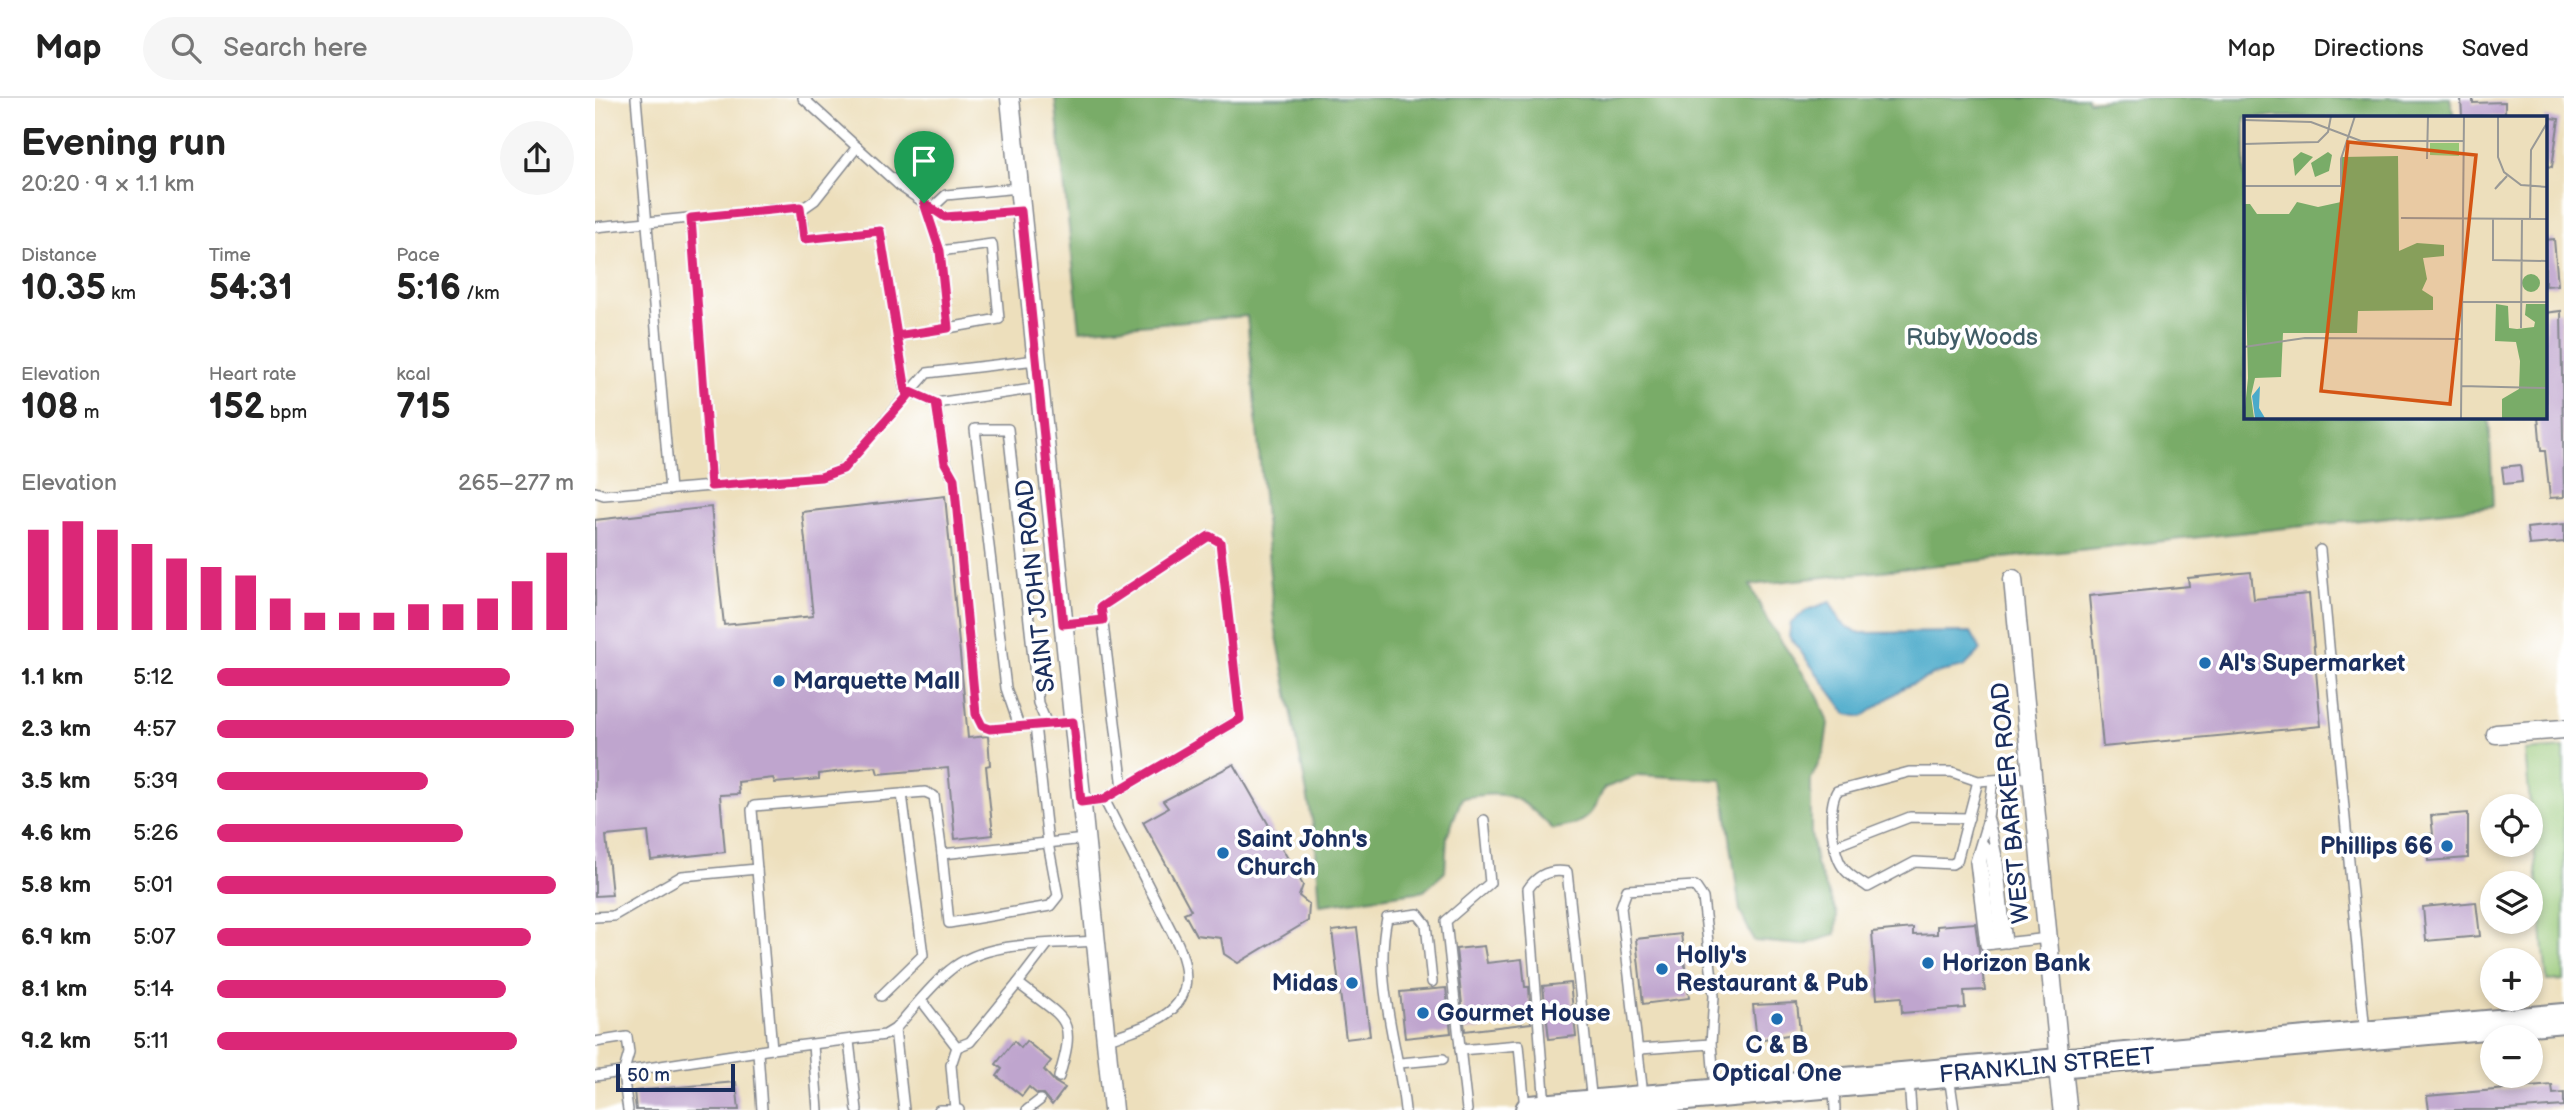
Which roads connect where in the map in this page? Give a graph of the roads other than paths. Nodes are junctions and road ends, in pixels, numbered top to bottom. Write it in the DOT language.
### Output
graph roads {
  1 [pos="636,98"];
  2 [pos="803,98"];
  3 [pos="1010,98"];
  4 [pos="857,147"];
  5 [pos="1019,188"];
  6 [pos="928,205"];
  7 [pos="800,207"];
  8 [pos="1021,211"];
  9 [pos="691,218"];
  10 [pos="647,222"];
  11 [pos="595,227"];
  12 [pos="940,251"];
  13 [pos="948,328"];
  14 [pos="897,336"];
  15 [pos="1036,360"];
  16 [pos="1039,388"];
  17 [pos="909,394"];
  18 [pos="936,403"];
  19 [pos="711,486"];
  20 [pos="670,490"];
  21 [pos="595,492"];
  22 [pos="2321,550"];
  23 [pos="2013,579"];
  24 [pos="1103,620"];
  25 [pos="1063,624"];
  26 [pos="1073,722"];
  27 [pos="1047,724"];
  28 [pos="1035,725"];
  29 [pos="1019,726"];
  30 [pos="2564,729"];
  31 [pos="2496,734"];
  32 [pos="2033,777"];
  33 [pos="1978,781"];
  34 [pos="1993,781"];
  35 [pos="1123,788"];
  36 [pos="902,794"];
  37 [pos="1104,799"];
  38 [pos="1081,802"];
  39 [pos="1969,818"];
  40 [pos="1988,819"];
  41 [pos="1484,820"];
  42 [pos="1085,839"];
  43 [pos="1048,843"];
  44 [pos="1835,846"];
  45 [pos="942,854"];
  46 [pos="757,869"];
  47 [pos="595,918"];
  48 [pos="2048,938"];
  49 [pos="1095,941"];
  50 [pos="2000,943"];
  51 [pos="1047,945"];
  52 [pos="1432,982"];
  53 [pos="1018,984"];
  54 [pos="881,996"];
  55 [pos="922,1000"];
  56 [pos="2564,1018"];
  57 [pos="895,1029"];
  58 [pos="2365,1036"];
  59 [pos="1105,1040"];
  60 [pos="849,1041"];
  61 [pos="595,1042"];
  62 [pos="1711,1044"];
  63 [pos="813,1045"];
  64 [pos="957,1048"];
  65 [pos="772,1049"];
  66 [pos="1640,1049"];
  67 [pos="1460,1050"];
  68 [pos="758,1052"];
  69 [pos="1443,1059"];
  70 [pos="1400,1063"];
  71 [pos="2060,1065"];
  72 [pos="623,1074"];
  73 [pos="1949,1074"];
  74 [pos="595,1076"];
  75 [pos="1059,1077"];
  76 [pos="1909,1077"];
  77 [pos="1715,1094"];
  78 [pos="1835,1097"];
  79 [pos="1040,1100"];
  80 [pos="1644,1100"];
  81 [pos="1593,1104"];
  82 [pos="957,1109"];
  83 [pos="628,1110"];
  84 [pos="762,1110"];
  85 [pos="818,1110"];
  86 [pos="857,1110"];
  87 [pos="904,1110"];
  88 [pos="939,1110"];
  89 [pos="1027,1110"];
  90 [pos="1112,1110"];
  91 [pos="1405,1110"];
  92 [pos="1467,1110"];
  93 [pos="1533,1110"];
  94 [pos="1911,1110"];
  95 [pos="1954,1110"];
  96 [pos="2065,1110"];
  1 -- 10 [label="lane"];
  2 -- 4 [label="lane"];
  3 -- 5 [label="street, SAINT JOHN ROAD"];
  4 -- 6 [label="lane"];
  4 -- 7 [label="lane"];
  5 -- 6 [label="lane"];
  5 -- 8 [label="street, SAINT JOHN ROAD"];
  6 -- 8 [label="lane"];
  6 -- 12 [label="lane"];
  7 -- 9 [label="lane"];
  7 -- 14 [label="lane"];
  8 -- 15 [label="street, SAINT JOHN ROAD"];
  9 -- 10 [label="lane"];
  9 -- 19 [label="lane"];
  10 -- 11 [label="lane"];
  10 -- 20 [label="lane"];
  12 -- 13 [label="lane"];
  12 -- 13 [label="lane"];
  13 -- 14 [label="lane"];
  14 -- 17 [label="lane"];
  15 -- 16 [label="street, SAINT JOHN ROAD"];
  15 -- 17 [label="lane"];
  16 -- 18 [label="lane"];
  16 -- 25 [label="street, SAINT JOHN ROAD"];
  17 -- 18 [label="lane"];
  17 -- 19 [label="lane"];
  18 -- 29 [label="lane"];
  19 -- 20 [label="lane"];
  20 -- 21 [label="lane"];
  22 -- 58 [label="lane"];
  23 -- 32 [label="street, WEST BARKER ROAD"];
  24 -- 25 [label="lane"];
  24 -- 35 [label="lane"];
  24 -- 35 [label="lane"];
  25 -- 26 [label="street, SAINT JOHN ROAD"];
  26 -- 27 [label="lane"];
  26 -- 38 [label="street, SAINT JOHN ROAD"];
  27 -- 28 [label="lane"];
  27 -- 29 [label="lane"];
  28 -- 29 [label="lane"];
  28 -- 43 [label="lane"];
  30 -- 31 [label="street"];
  32 -- 34 [label="lane"];
  32 -- 48 [label="street, WEST BARKER ROAD"];
  33 -- 34 [label="lane"];
  33 -- 39 [label="lane"];
  33 -- 44 [label="lane"];
  34 -- 40 [label="lane"];
  35 -- 37 [label="lane"];
  36 -- 45 [label="lane"];
  36 -- 46 [label="lane"];
  36 -- 54 [label="lane"];
  37 -- 38 [label="lane"];
  37 -- 59 [label="lane"];
  38 -- 42 [label="street, SAINT JOHN ROAD"];
  39 -- 44 [label="lane"];
  39 -- 44 [label="lane"];
  40 -- 50 [label="lane"];
  40 -- 50 [label="lane"];
  41 -- 67 [label="lane"];
  42 -- 43 [label="lane"];
  42 -- 49 [label="street, SAINT JOHN ROAD"];
  43 -- 45 [label="lane"];
  43 -- 45 [label="lane"];
  46 -- 47 [label="lane"];
  46 -- 65 [label="lane"];
  48 -- 50 [label="lane"];
  48 -- 71 [label="street, WEST BARKER ROAD"];
  49 -- 51 [label="lane"];
  49 -- 59 [label="street, SAINT JOHN ROAD"];
  51 -- 53 [label="lane"];
  51 -- 55 [label="lane"];
  52 -- 70 [label="lane"];
  53 -- 64 [label="lane"];
  53 -- 75 [label="lane"];
  55 -- 57 [label="lane"];
  55 -- 64 [label="lane"];
  56 -- 58 [label="main road, FRANKLIN STREET"];
  57 -- 60 [label="lane"];
  57 -- 87 [label="lane"];
  58 -- 71 [label="main road, FRANKLIN STREET"];
  59 -- 90 [label="street, SAINT JOHN ROAD"];
  60 -- 63 [label="lane"];
  60 -- 86 [label="lane"];
  61 -- 72 [label="lane"];
  62 -- 66 [label="lane"];
  62 -- 66 [label="lane"];
  62 -- 77 [label="lane"];
  63 -- 65 [label="lane"];
  63 -- 85 [label="lane"];
  64 -- 82 [label="lane"];
  65 -- 68 [label="lane"];
  66 -- 80 [label="lane"];
  67 -- 92 [label="lane"];
  67 -- 93 [label="lane"];
  68 -- 72 [label="lane"];
  68 -- 84 [label="lane"];
  69 -- 70 [label="lane"];
  70 -- 91 [label="lane"];
  71 -- 73 [label="main road, FRANKLIN STREET"];
  71 -- 96 [label="street"];
  72 -- 74 [label="lane"];
  72 -- 83 [label="lane"];
  73 -- 76 [label="main road, FRANKLIN STREET"];
  73 -- 95 [label="lane"];
  76 -- 78 [label="main road, FRANKLIN STREET"];
  76 -- 94 [label="lane"];
  77 -- 78 [label="main road, FRANKLIN STREET"];
  77 -- 80 [label="main road, FRANKLIN STREET"];
  79 -- 89 [label="lane"];
  80 -- 81 [label="main road, FRANKLIN STREET"];
  81 -- 93 [label="main road, FRANKLIN STREET"];
  81 -- 93 [label="lane"];
  82 -- 88 [label="lane"];
}
